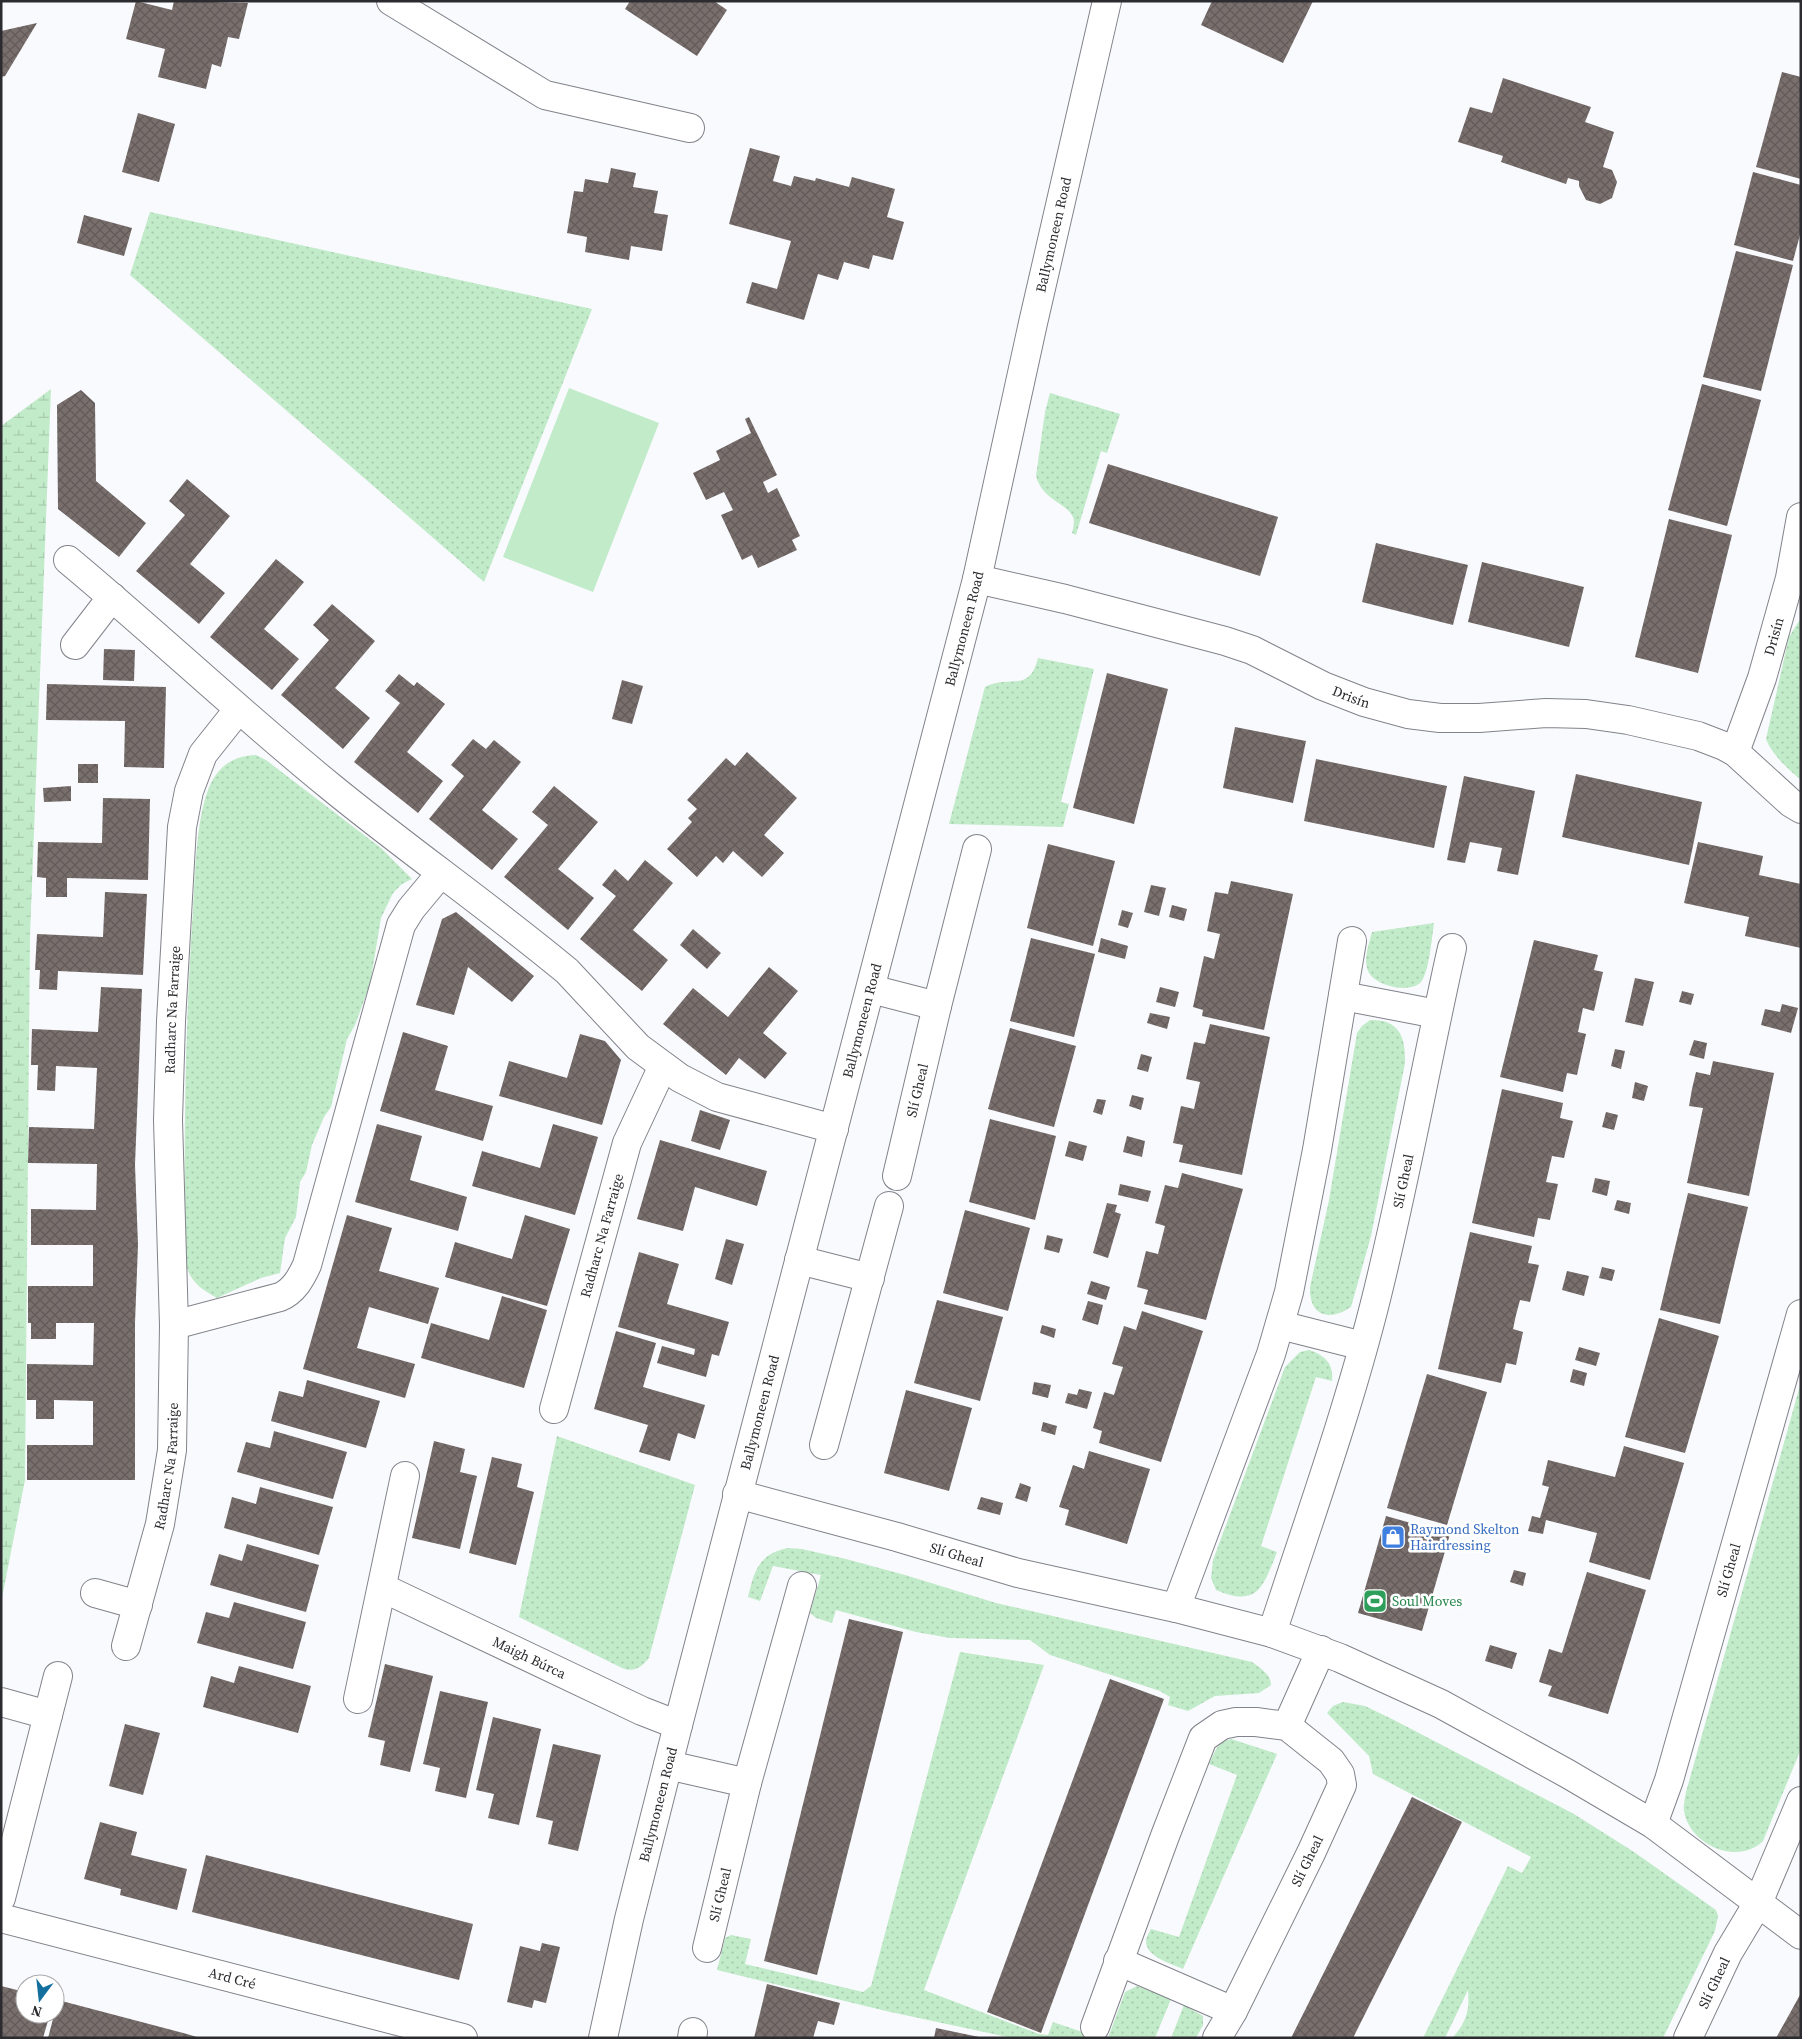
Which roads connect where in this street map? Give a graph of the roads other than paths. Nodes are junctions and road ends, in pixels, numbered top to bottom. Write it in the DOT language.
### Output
graph roads {
  1 [pos="391,1"];
  2 [pos="1107,1"];
  3 [pos="690,128"];
  4 [pos="1801,517"];
  5 [pos="68,560"];
  6 [pos="977,579"];
  7 [pos="112,597"];
  8 [pos="75,645"];
  9 [pos="238,710"];
  10 [pos="1735,752"];
  11 [pos="1801,809"];
  12 [pos="977,849"];
  13 [pos="441,873"];
  14 [pos="1352,941"];
  15 [pos="1452,948"];
  16 [pos="872,989"];
  17 [pos="1343,996"];
  18 [pos="937,1006"];
  19 [pos="1437,1014"];
  20 [pos="663,1066"];
  21 [pos="834,1129"];
  22 [pos="897,1176"];
  23 [pos="889,1206"];
  24 [pos="799,1260"];
  25 [pos="870,1278"];
  26 [pos="1801,1314"];
  27 [pos="174,1325"];
  28 [pos="1280,1325"];
  29 [pos="1363,1346"];
  30 [pos="554,1409"];
  31 [pos="824,1445"];
  32 [pos="405,1476"];
  33 [pos="737,1494"];
  34 [pos="802,1586"];
  35 [pos="383,1588"];
  36 [pos="95,1593"];
  37 [pos="138,1605"];
  38 [pos="1176,1608"];
  39 [pos="1272,1632"];
  40 [pos="126,1646"];
  41 [pos="1321,1650"];
  42 [pos="58,1676"];
  43 [pos="358,1699"];
  44 [pos="1,1702"];
  45 [pos="48,1715"];
  46 [pos="678,1724"];
  47 [pos="1287,1726"];
  48 [pos="668,1765"];
  49 [pos="748,1783"];
  50 [pos="1801,1801"];
  51 [pos="1653,1824"];
  52 [pos="1,1898"];
  53 [pos="1758,1903"];
  54 [pos="1,1918"];
  55 [pos="1801,1936"];
  56 [pos="707,1948"];
  57 [pos="1118,1961"];
  58 [pos="1232,2010"];
  59 [pos="1095,2027"];
  60 [pos="463,2038"];
  61 [pos="603,2038"];
  62 [pos="1217,2038"];
  63 [pos="1688,2038"];
  1 -- 3 [label="street"];
  2 -- 6 [label="street, Ballymoneen Road"];
  4 -- 10 [label="street, Drisín"];
  5 -- 7 [label="street"];
  6 -- 10 [label="street, Drisín"];
  6 -- 16 [label="street, Ballymoneen Road"];
  7 -- 8 [label="street"];
  7 -- 9 [label="street"];
  9 -- 13 [label="street"];
  9 -- 27 [label="street, Radharc Na Farraige"];
  10 -- 11 [label="street, Drisín"];
  12 -- 18 [label="street, Slí Gheal"];
  13 -- 20 [label="street"];
  13 -- 27 [label="street"];
  14 -- 17 [label="street"];
  15 -- 19 [label="street, Slí Gheal"];
  16 -- 18 [label="street"];
  16 -- 21 [label="street, Ballymoneen Road"];
  17 -- 19 [label="street"];
  17 -- 28 [label="street"];
  18 -- 22 [label="street, Slí Gheal"];
  19 -- 29 [label="street, Slí Gheal"];
  20 -- 21 [label="street"];
  20 -- 30 [label="street, Radharc Na Farraige"];
  21 -- 24 [label="street, Ballymoneen Road"];
  23 -- 25 [label="street"];
  24 -- 25 [label="street"];
  24 -- 33 [label="street, Ballymoneen Road"];
  25 -- 31 [label="street"];
  26 -- 51 [label="street, Slí Gheal"];
  27 -- 37 [label="street, Radharc Na Farraige"];
  28 -- 29 [label="street"];
  28 -- 38 [label="street"];
  29 -- 39 [label="street, Slí Gheal"];
  32 -- 35 [label="street"];
  33 -- 38 [label="street, Slí Gheal"];
  33 -- 46 [label="street, Ballymoneen Road"];
  34 -- 49 [label="street, Slí Gheal"];
  35 -- 43 [label="street"];
  35 -- 46 [label="street, Maigh Búrca"];
  36 -- 37 [label="street"];
  37 -- 40 [label="street, Radharc Na Farraige"];
  38 -- 39 [label="street, Slí Gheal"];
  39 -- 41 [label="street, Slí Gheal"];
  41 -- 47 [label="street"];
  41 -- 51 [label="street, Slí Gheal"];
  42 -- 45 [label="street"];
  44 -- 45 [label="street"];
  45 -- 52 [label="street"];
  46 -- 48 [label="street, Ballymoneen Road"];
  47 -- 57 [label="street"];
  47 -- 58 [label="street, Slí Gheal"];
  48 -- 49 [label="street"];
  48 -- 61 [label="street, Ballymoneen Road"];
  49 -- 56 [label="street, Slí Gheal"];
  50 -- 53 [label="street, Slí Gheal"];
  51 -- 53 [label="street, Slí Gheal"];
  53 -- 55 [label="street, Slí Gheal"];
  53 -- 63 [label="street, Slí Gheal"];
  54 -- 60 [label="street, Ard Cré"];
  57 -- 58 [label="street"];
  57 -- 59 [label="street"];
  58 -- 62 [label="street, Slí Gheal"];
}
